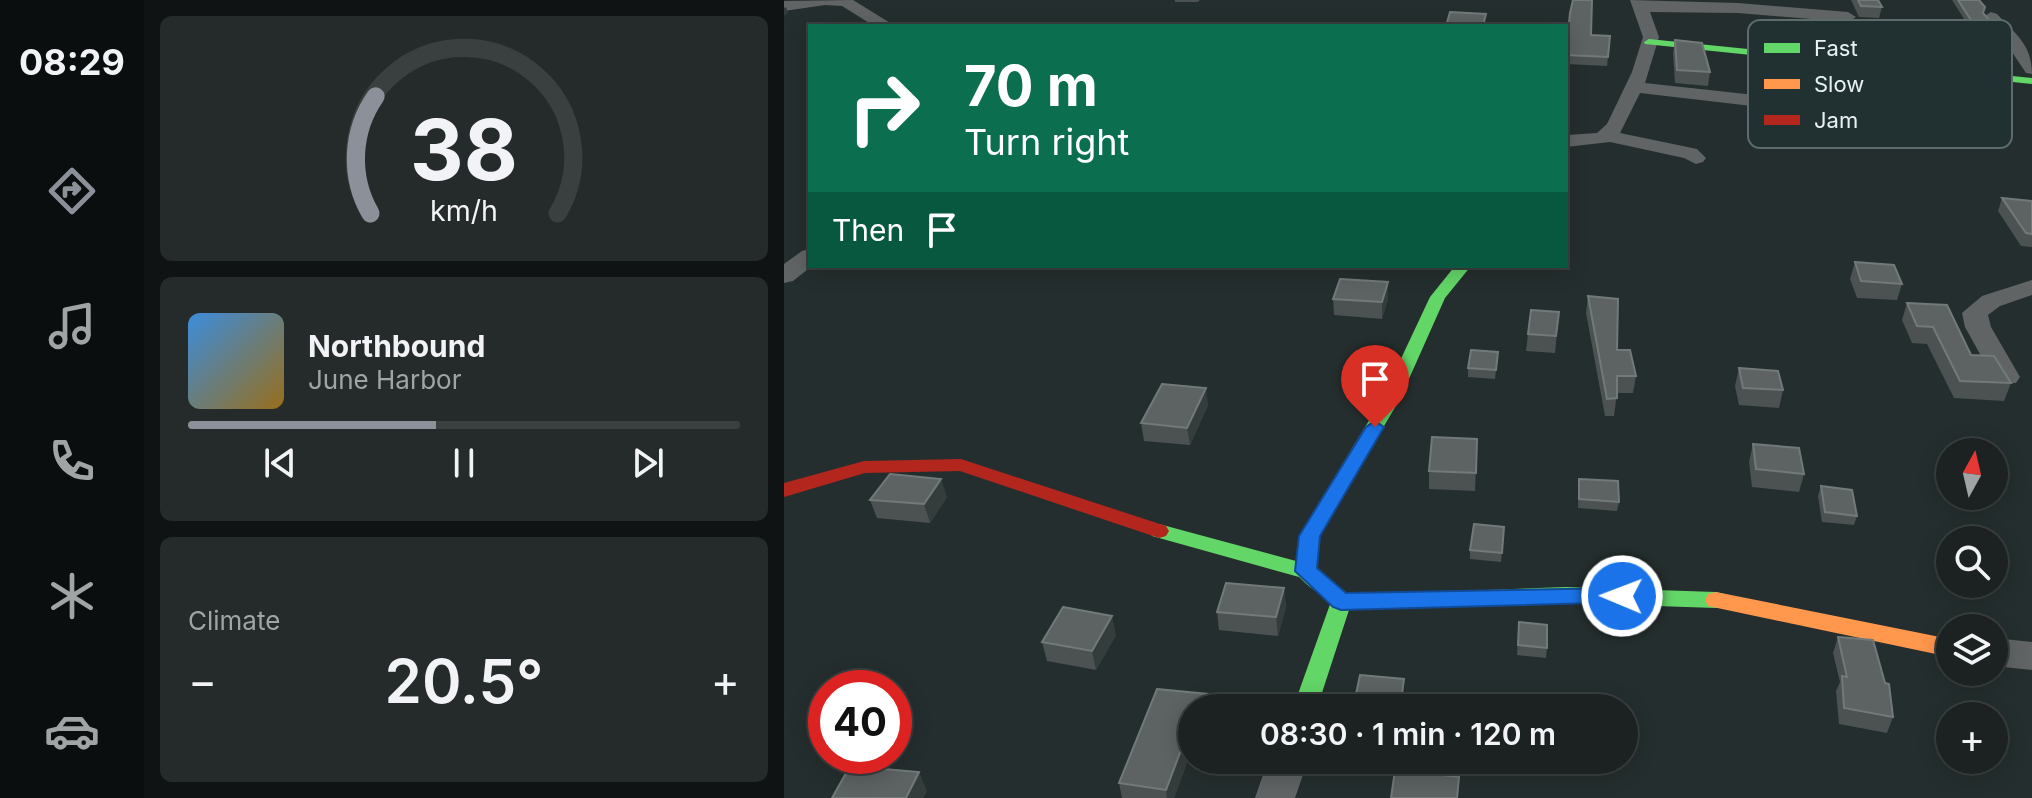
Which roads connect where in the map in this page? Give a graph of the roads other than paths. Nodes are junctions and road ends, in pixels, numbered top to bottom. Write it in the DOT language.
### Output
graph roads {
  1 [pos="825,0"];
  2 [pos="849,1"];
  3 [pos="1640,4"];
  4 [pos="784,6"];
  5 [pos="1848,17"];
  6 [pos="1991,17"];
  7 [pos="1994,20"];
  8 [pos="882,24"];
  9 [pos="2012,40"];
  10 [pos="1649,42"];
  11 [pos="1748,52"];
  12 [pos="2032,69"];
  13 [pos="2012,79"];
  14 [pos="2032,81"];
  15 [pos="1634,87"];
  16 [pos="1748,100"];
  17 [pos="1606,135"];
  18 [pos="1568,141"];
  19 [pos="1696,158"];
  20 [pos="808,258"];
  21 [pos="1461,268"];
  22 [pos="784,276"];
  23 [pos="2032,287"];
  24 [pos="2006,377"];
  25 [pos="784,490"];
  26 [pos="1306,571"];
  27 [pos="1341,602"];
  28 [pos="1936,645"];
  29 [pos="2008,653"];
  30 [pos="2032,656"];
  31 [pos="1310,694"];
  32 [pos="1283,774"];
  33 [pos="1275,798"];
  1 -- 2 [label="street"];
  1 -- 4 [label="street"];
  2 -- 8 [label="street"];
  3 -- 5 [label="street"];
  3 -- 10 [label="street"];
  6 -- 7 [label="street"];
  9 -- 12 [label="street"];
  10 -- 11 [label="street"];
  10 -- 15 [label="street"];
  13 -- 14 [label="street"];
  15 -- 16 [label="street"];
  15 -- 17 [label="street"];
  17 -- 18 [label="street"];
  17 -- 19 [label="street"];
  20 -- 22 [label="street"];
  21 -- 26 [label="street"];
  23 -- 24 [label="street"];
  25 -- 26 [label="street"];
  26 -- 27 [label="street"];
  27 -- 28 [label="street"];
  27 -- 31 [label="street"];
  29 -- 30 [label="street"];
  32 -- 33 [label="street"];
}
